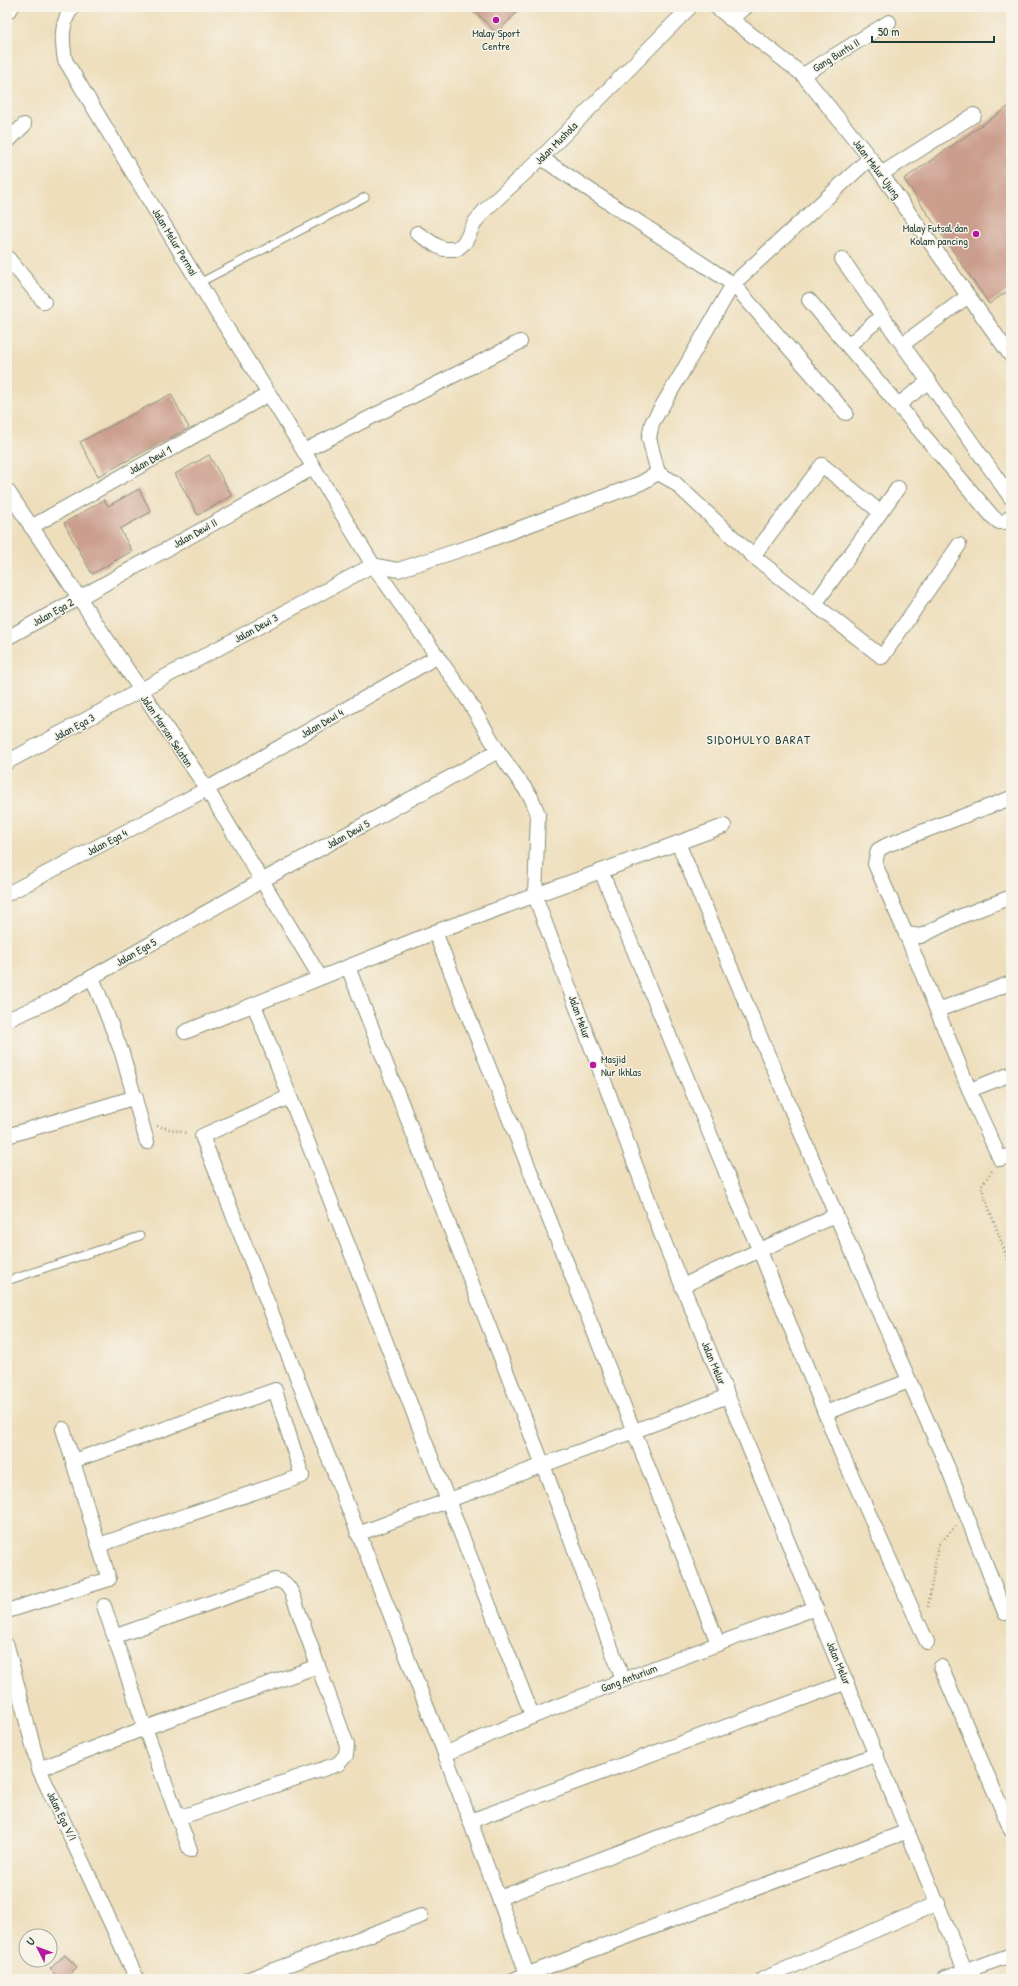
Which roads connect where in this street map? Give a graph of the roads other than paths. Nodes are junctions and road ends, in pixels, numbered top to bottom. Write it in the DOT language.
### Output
graph roads {
  1 [pos="12,7"];
  2 [pos="690,7"];
  3 [pos="716,7"];
  4 [pos="746,7"];
  5 [pos="71,8"];
  6 [pos="7,12"];
  7 [pos="730,19"];
  8 [pos="889,22"];
  9 [pos="803,76"];
  10 [pos="974,115"];
  11 [pos="24,125"];
  12 [pos="7,142"];
  13 [pos="541,158"];
  14 [pos="870,158"];
  15 [pos="881,174"];
  16 [pos="365,197"];
  17 [pos="417,233"];
  18 [pos="7,257"];
  19 [pos="842,259"];
  20 [pos="199,283"];
  21 [pos="732,284"];
  22 [pos="968,296"];
  23 [pos="809,300"];
  24 [pos="44,302"];
  25 [pos="882,316"];
  26 [pos="520,342"];
  27 [pos="903,344"];
  28 [pos="848,346"];
  29 [pos="1011,356"];
  30 [pos="929,381"];
  31 [pos="269,394"];
  32 [pos="898,405"];
  33 [pos="846,413"];
  34 [pos="304,451"];
  35 [pos="313,468"];
  36 [pos="658,473"];
  37 [pos="898,488"];
  38 [pos="7,490"];
  39 [pos="1011,498"];
  40 [pos="12,507"];
  41 [pos="880,512"];
  42 [pos="1011,517"];
  43 [pos="31,527"];
  44 [pos="959,545"];
  45 [pos="753,556"];
  46 [pos="373,565"];
  47 [pos="78,598"];
  48 [pos="815,604"];
  49 [pos="7,638"];
  50 [pos="438,656"];
  51 [pos="140,692"];
  52 [pos="498,751"];
  53 [pos="7,762"];
  54 [pos="207,789"];
  55 [pos="1011,798"];
  56 [pos="724,826"];
  57 [pos="678,843"];
  58 [pos="601,871"];
  59 [pos="263,880"];
  60 [pos="7,894"];
  61 [pos="535,896"];
  62 [pos="1011,897"];
  63 [pos="435,932"];
  64 [pos="906,934"];
  65 [pos="348,967"];
  66 [pos="92,977"];
  67 [pos="320,977"];
  68 [pos="1011,982"];
  69 [pos="254,1005"];
  70 [pos="938,1010"];
  71 [pos="7,1020"];
  72 [pos="185,1032"];
  73 [pos="1011,1074"];
  74 [pos="970,1090"];
  75 [pos="136,1096"];
  76 [pos="289,1097"];
  77 [pos="7,1136"];
  78 [pos="147,1142"];
  79 [pos="1006,1157"];
  80 [pos="836,1215"];
  81 [pos="140,1236"];
  82 [pos="760,1251"];
  83 [pos="7,1281"];
  84 [pos="682,1286"];
  85 [pos="909,1381"];
  86 [pos="728,1396"];
  87 [pos="825,1413"];
  88 [pos="63,1429"];
  89 [pos="633,1431"];
  90 [pos="73,1461"];
  91 [pos="543,1465"];
  92 [pos="448,1501"];
  93 [pos="358,1534"];
  94 [pos="99,1545"];
  95 [pos="104,1606"];
  96 [pos="816,1608"];
  97 [pos="7,1611"];
  98 [pos="1005,1613"];
  99 [pos="116,1636"];
  100 [pos="925,1638"];
  101 [pos="718,1643"];
  102 [pos="7,1646"];
  103 [pos="318,1666"];
  104 [pos="941,1667"];
  105 [pos="623,1680"];
  106 [pos="847,1682"];
  107 [pos="532,1715"];
  108 [pos="145,1728"];
  109 [pos="445,1754"];
  110 [pos="877,1754"];
  111 [pos="39,1769"];
  112 [pos="178,1818"];
  113 [pos="470,1821"];
  114 [pos="1011,1830"];
  115 [pos="908,1831"];
  116 [pos="190,1850"];
  117 [pos="499,1898"];
  118 [pos="938,1903"];
  119 [pos="421,1916"];
  120 [pos="1011,1955"];
  121 [pos="965,1971"];
  122 [pos="521,1977"];
  123 [pos="137,1979"];
  124 [pos="249,1979"];
  125 [pos="763,1979"];
  126 [pos="944,1979"];
  1 -- 6 [label="street"];
  2 -- 13 [label="street, Jalan Mushola"];
  3 -- 7 [label="street, Jalan Melur Ujung"];
  4 -- 7 [label="street"];
  5 -- 20 [label="street, Jalan Melur Permai"];
  7 -- 9 [label="street, Jalan Melur Ujung"];
  8 -- 9 [label="street, Gang Buntu II"];
  9 -- 14 [label="street, Jalan Melur Ujung"];
  10 -- 15 [label="street"];
  11 -- 12 [label="street"];
  13 -- 17 [label="street, Jalan Mushola"];
  13 -- 21 [label="street"];
  14 -- 15 [label="street, Jalan Melur Ujung"];
  14 -- 21 [label="street"];
  15 -- 22 [label="street, Jalan Melur Ujung"];
  16 -- 20 [label="lane"];
  18 -- 24 [label="street"];
  19 -- 25 [label="street"];
  20 -- 31 [label="street, Jalan Melur Permai"];
  21 -- 33 [label="street"];
  21 -- 36 [label="street"];
  22 -- 27 [label="street"];
  22 -- 29 [label="street, Jalan Melur Ujung"];
  23 -- 28 [label="street"];
  25 -- 27 [label="street"];
  25 -- 28 [label="street"];
  26 -- 34 [label="street"];
  27 -- 30 [label="street"];
  28 -- 32 [label="street"];
  30 -- 32 [label="street"];
  30 -- 39 [label="street"];
  31 -- 34 [label="street, Jalan Melur Permai"];
  31 -- 43 [label="street, Jalan Dewi 1"];
  32 -- 42 [label="street"];
  34 -- 35 [label="street, Jalan Melur Permai"];
  35 -- 46 [label="street, Jalan Melur Permai"];
  35 -- 47 [label="street, Jalan Dewi II"];
  36 -- 45 [label="street"];
  36 -- 46 [label="street"];
  37 -- 41 [label="street"];
  38 -- 40 [label="street, Jalan Marsan Selatan"];
  40 -- 43 [label="street, Jalan Marsan Selatan"];
  41 -- 45 [label="street"];
  41 -- 48 [label="street"];
  43 -- 47 [label="street, Jalan Marsan Selatan"];
  44 -- 48 [label="street"];
  45 -- 48 [label="street"];
  46 -- 50 [label="street, Jalan Melur"];
  46 -- 51 [label="street, Jalan Dewi 3"];
  47 -- 49 [label="street, Jalan Ega 2"];
  47 -- 51 [label="street, Jalan Marsan Selatan"];
  50 -- 52 [label="street, Jalan Melur"];
  50 -- 54 [label="street, Jalan Dewi 4"];
  51 -- 53 [label="street, Jalan Ega 3"];
  51 -- 54 [label="street, Jalan Marsan Selatan"];
  52 -- 59 [label="street, Jalan Dewi 5"];
  52 -- 61 [label="street, Jalan Melur"];
  54 -- 59 [label="street, Jalan Marsan Selatan"];
  54 -- 60 [label="street, Jalan Ega 4"];
  55 -- 64 [label="street"];
  56 -- 57 [label="street"];
  57 -- 58 [label="street"];
  57 -- 80 [label="street"];
  58 -- 61 [label="street"];
  58 -- 82 [label="street"];
  59 -- 66 [label="street, Jalan Ega 5"];
  59 -- 67 [label="street, Jalan Marsan Selatan"];
  61 -- 63 [label="street"];
  61 -- 84 [label="street, Jalan Melur"];
  62 -- 64 [label="street"];
  63 -- 65 [label="street"];
  63 -- 89 [label="street"];
  64 -- 70 [label="street"];
  65 -- 67 [label="street"];
  65 -- 91 [label="street"];
  66 -- 71 [label="street, Jalan Ega 5"];
  66 -- 75 [label="street"];
  67 -- 69 [label="street"];
  68 -- 70 [label="street"];
  69 -- 72 [label="street"];
  69 -- 76 [label="street"];
  70 -- 74 [label="street"];
  73 -- 74 [label="street"];
  74 -- 79 [label="street"];
  75 -- 77 [label="street"];
  75 -- 78 [label="street"];
  76 -- 92 [label="street"];
  76 -- 93 [label="street"];
  80 -- 82 [label="street"];
  80 -- 85 [label="street"];
  81 -- 83 [label="lane"];
  82 -- 84 [label="street"];
  82 -- 87 [label="street"];
  84 -- 86 [label="street, Jalan Melur"];
  85 -- 87 [label="street"];
  85 -- 98 [label="street"];
  86 -- 89 [label="street"];
  86 -- 96 [label="street, Jalan Melur"];
  87 -- 100 [label="street"];
  88 -- 90 [label="street"];
  89 -- 91 [label="street"];
  89 -- 101 [label="street"];
  90 -- 94 [label="street"];
  90 -- 94 [label="street"];
  91 -- 92 [label="street"];
  91 -- 105 [label="street"];
  92 -- 93 [label="street"];
  92 -- 107 [label="street"];
  93 -- 109 [label="street"];
  94 -- 97 [label="street"];
  95 -- 99 [label="street"];
  96 -- 101 [label="street, Gang Anturium"];
  96 -- 106 [label="street, Jalan Melur"];
  99 -- 103 [label="street"];
  99 -- 108 [label="street"];
  101 -- 105 [label="street, Gang Anturium"];
  102 -- 111 [label="street, Jalan Ega V/I"];
  103 -- 108 [label="street"];
  103 -- 112 [label="street"];
  104 -- 114 [label="street"];
  105 -- 107 [label="street, Gang Anturium"];
  106 -- 110 [label="street, Jalan Melur"];
  106 -- 113 [label="street"];
  107 -- 109 [label="street, Gang Anturium"];
  108 -- 111 [label="street"];
  108 -- 112 [label="street"];
  109 -- 113 [label="street"];
  110 -- 115 [label="street, Jalan Melur"];
  110 -- 117 [label="street"];
  111 -- 123 [label="street, Jalan Ega V/I"];
  112 -- 116 [label="street"];
  113 -- 117 [label="street"];
  115 -- 118 [label="street, Jalan Melur"];
  115 -- 122 [label="street"];
  117 -- 122 [label="street"];
  118 -- 121 [label="street, Jalan Melur"];
  118 -- 125 [label="street"];
  119 -- 124 [label="street"];
  120 -- 121 [label="street"];
  121 -- 126 [label="street"];
}
